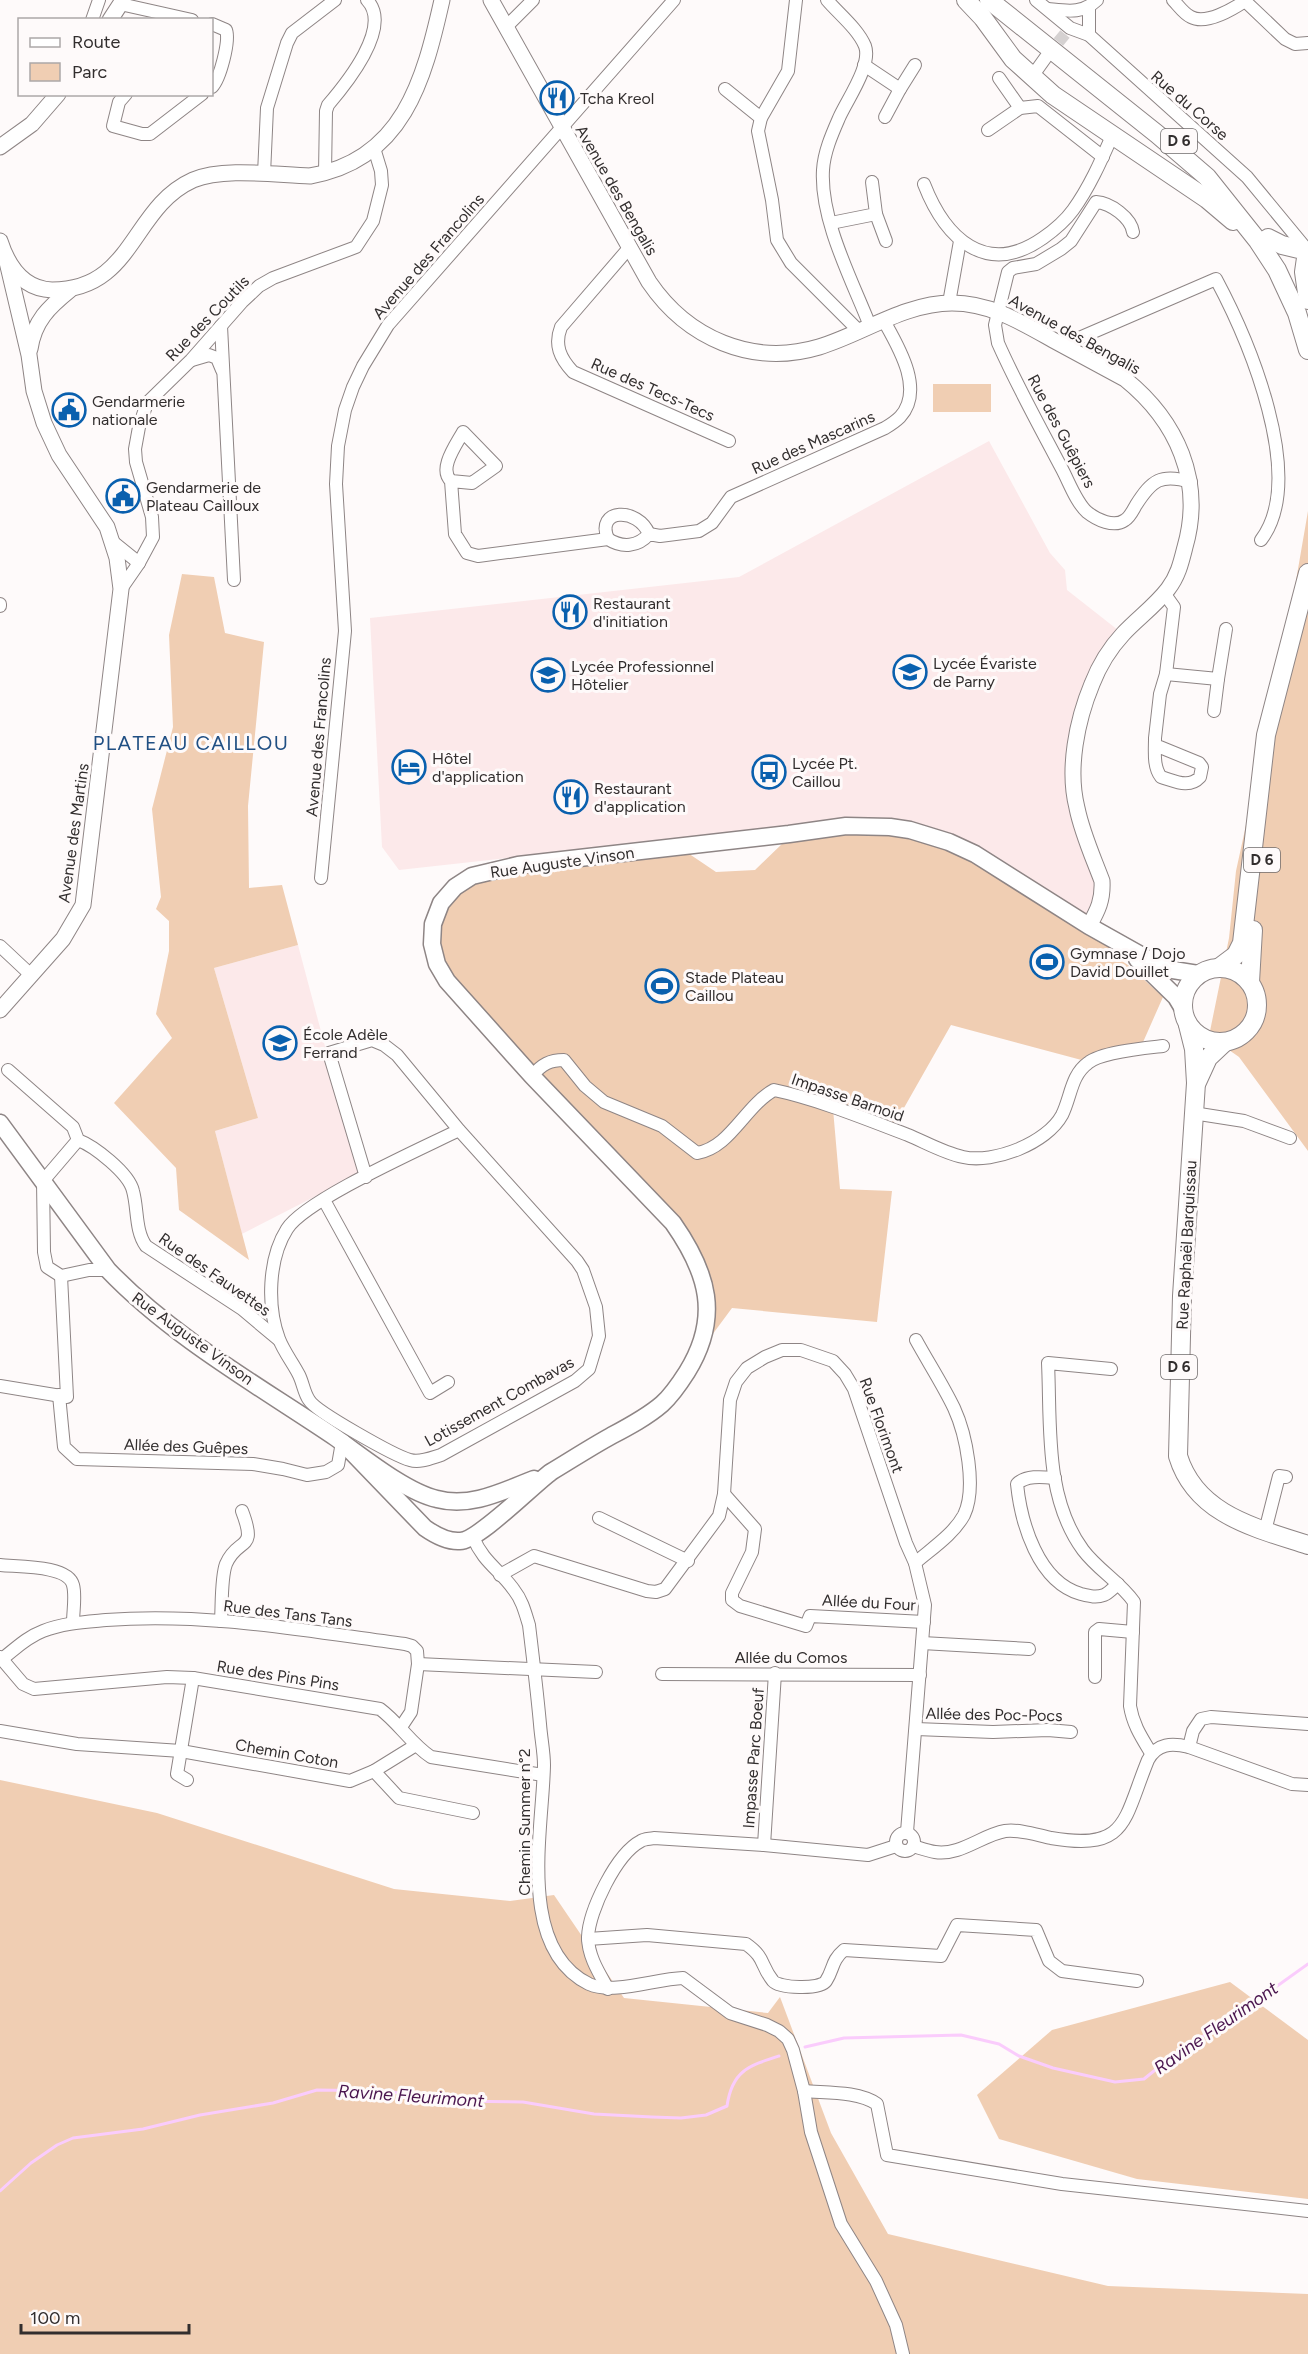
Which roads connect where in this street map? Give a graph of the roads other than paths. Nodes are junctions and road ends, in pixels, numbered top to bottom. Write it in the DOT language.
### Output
graph roads {
  1 [pos="99,0"];
  2 [pos="336,0"];
  3 [pos="367,0"];
  4 [pos="442,0"];
  5 [pos="491,0"];
  6 [pos="533,0"];
  7 [pos="674,0"];
  8 [pos="796,0"];
  9 [pos="827,0"];
  10 [pos="966,0"];
  11 [pos="989,0"];
  12 [pos="1006,0"];
  13 [pos="1036,0"];
  14 [pos="1173,0"];
  15 [pos="122,2"];
  16 [pos="1093,4"];
  17 [pos="664,6"];
  18 [pos="1046,9"];
  19 [pos="170,17"];
  20 [pos="93,18"];
  21 [pos="111,18"];
  22 [pos="213,24"];
  23 [pos="506,27"];
  24 [pos="1089,35"];
  25 [pos="1308,43"];
  26 [pos="1046,57"];
  27 [pos="864,65"];
  28 [pos="915,65"];
  29 [pos="999,78"];
  30 [pos="1032,78"];
  31 [pos="213,86"];
  32 [pos="725,89"];
  33 [pos="900,89"];
  34 [pos="55,96"];
  35 [pos="124,96"];
  36 [pos="199,96"];
  37 [pos="1020,108"];
  38 [pos="885,117"];
  39 [pos="761,118"];
  40 [pos="562,128"];
  41 [pos="988,130"];
  42 [pos="1112,136"];
  43 [pos="0,147"];
  44 [pos="374,148"];
  45 [pos="1103,157"];
  46 [pos="325,173"];
  47 [pos="264,174"];
  48 [pos="872,182"];
  49 [pos="924,184"];
  50 [pos="876,214"];
  51 [pos="831,223"];
  52 [pos="1133,232"];
  53 [pos="1263,240"];
  54 [pos="0,241"];
  55 [pos="960,241"];
  56 [pos="886,242"];
  57 [pos="629,249"];
  58 [pos="1308,250"];
  59 [pos="7,262"];
  60 [pos="70,290"];
  61 [pos="1308,300"];
  62 [pos="950,303"];
  63 [pos="998,311"];
  64 [pos="1308,319"];
  65 [pos="221,326"];
  66 [pos="871,326"];
  67 [pos="1063,345"];
  68 [pos="1308,350"];
  69 [pos="29,354"];
  70 [pos="191,360"];
  71 [pos="223,372"];
  72 [pos="729,441"];
  73 [pos="452,481"];
  74 [pos="1191,482"];
  75 [pos="649,534"];
  76 [pos="608,539"];
  77 [pos="1260,540"];
  78 [pos="113,542"];
  79 [pos="139,563"];
  80 [pos="1308,573"];
  81 [pos="234,580"];
  82 [pos="121,589"];
  83 [pos="1164,593"];
  84 [pos="1308,616"];
  85 [pos="1226,629"];
  86 [pos="1166,674"];
  87 [pos="1218,679"];
  88 [pos="1214,711"];
  89 [pos="1155,745"];
  90 [pos="321,878"];
  91 [pos="1089,926"];
  92 [pos="1121,944"];
  93 [pos="0,946"];
  94 [pos="1221,967"];
  95 [pos="1198,974"];
  96 [pos="31,975"];
  97 [pos="1250,982"];
  98 [pos="1182,1007"];
  99 [pos="0,1011"];
  100 [pos="1188,1025"];
  101 [pos="1225,1042"];
  102 [pos="1163,1046"];
  103 [pos="8,1070"];
  104 [pos="532,1076"];
  105 [pos="1196,1083"];
  106 [pos="1193,1113"];
  107 [pos="0,1123"];
  108 [pos="459,1130"];
  109 [pos="1290,1138"];
  110 [pos="78,1140"];
  111 [pos="366,1177"];
  112 [pos="43,1181"];
  113 [pos="324,1200"];
  114 [pos="108,1270"];
  115 [pos="61,1276"];
  116 [pos="915,1340"];
  117 [pos="279,1341"];
  118 [pos="1111,1369"];
  119 [pos="448,1382"];
  120 [pos="0,1386"];
  121 [pos="59,1395"];
  122 [pos="309,1402"];
  123 [pos="294,1411"];
  124 [pos="329,1415"];
  125 [pos="337,1439"];
  126 [pos="552,1472"];
  127 [pos="1286,1477"];
  128 [pos="1055,1478"];
  129 [pos="723,1494"];
  130 [pos="438,1500"];
  131 [pos="474,1501"];
  132 [pos="242,1511"];
  133 [pos="408,1513"];
  134 [pos="599,1518"];
  135 [pos="1265,1531"];
  136 [pos="477,1535"];
  137 [pos="1308,1545"];
  138 [pos="688,1561"];
  139 [pos="915,1563"];
  140 [pos="0,1565"];
  141 [pos="500,1575"];
  142 [pos="1118,1584"];
  143 [pos="221,1621"];
  144 [pos="924,1622"];
  145 [pos="73,1623"];
  146 [pos="1133,1632"];
  147 [pos="922,1643"];
  148 [pos="1029,1649"];
  149 [pos="1,1658"];
  150 [pos="418,1664"];
  151 [pos="535,1671"];
  152 [pos="596,1672"];
  153 [pos="662,1674"];
  154 [pos="775,1674"];
  155 [pos="920,1675"];
  156 [pos="1095,1677"];
  157 [pos="193,1678"];
  158 [pos="1308,1724"];
  159 [pos="401,1727"];
  160 [pos="916,1729"];
  161 [pos="0,1731"];
  162 [pos="1071,1732"];
  163 [pos="416,1745"];
  164 [pos="1189,1747"];
  165 [pos="181,1751"];
  166 [pos="1151,1753"];
  167 [pos="374,1770"];
  168 [pos="543,1775"];
  169 [pos="187,1780"];
  170 [pos="1308,1785"];
  171 [pos="473,1814"];
  172 [pos="907,1832"];
  173 [pos="764,1845"];
  174 [pos="896,1846"];
  175 [pos="913,1846"];
  176 [pos="588,1939"];
  177 [pos="1137,1981"];
  178 [pos="608,1989"];
  179 [pos="804,2091"];
  180 [pos="1308,2211"];
  181 [pos="903,2354"];
  1 -- 20 [label="street"];
  2 -- 47 [label="street"];
  3 -- 46 [label="street"];
  4 -- 44 [label="street"];
  5 -- 23 [label="street, Avenue des Bengalis"];
  6 -- 23 [label="street"];
  7 -- 17 [label="street, Avenue des Francolins"];
  8 -- 39 [label="street"];
  9 -- 27 [label="street"];
  10 -- 30 [label="main road"];
  11 -- 53 [label="main road, D 6"];
  12 -- 53 [label="main road, D 6"];
  13 -- 18 [label="street, Rue du Corse"];
  14 -- 25 [label="street"];
  15 -- 19 [label="street"];
  15 -- 21 [label="street"];
  16 -- 18 [label="street"];
  16 -- 24 [label="street"];
  17 -- 40 [label="street, Avenue des Francolins"];
  18 -- 24 [label="street, Rue du Corse"];
  22 -- 31 [label="street"];
  23 -- 40 [label="street, Avenue des Bengalis"];
  24 -- 58 [label="street, Rue du Corse"];
  26 -- 30 [label="street"];
  27 -- 33 [label="street"];
  27 -- 51 [label="street"];
  28 -- 33 [label="street"];
  29 -- 37 [label="street"];
  30 -- 42 [label="main road"];
  32 -- 39 [label="street"];
  33 -- 38 [label="street"];
  34 -- 43 [label="street"];
  35 -- 36 [label="street"];
  37 -- 41 [label="street"];
  37 -- 45 [label="street"];
  39 -- 66 [label="street"];
  40 -- 57 [label="street, Avenue des Bengalis"];
  40 -- 90 [label="street, Avenue des Francolins"];
  42 -- 45 [label="street"];
  42 -- 53 [label="main road"];
  44 -- 46 [label="street"];
  44 -- 65 [label="street, Rue des Coutils"];
  45 -- 55 [label="street"];
  46 -- 47 [label="street"];
  47 -- 60 [label="street"];
  48 -- 50 [label="street"];
  49 -- 55 [label="street"];
  50 -- 51 [label="street"];
  50 -- 56 [label="street"];
  51 -- 66 [label="street"];
  52 -- 63 [label="street, Rue des Guêpiers"];
  53 -- 58 [label="main road"];
  53 -- 64 [label="main road, D 6"];
  53 -- 68 [label="main road, D 6"];
  54 -- 59 [label="street, Avenue des Martins"];
  55 -- 62 [label="street"];
  57 -- 66 [label="street, Avenue des Bengalis"];
  57 -- 72 [label="street, Rue des Tecs-Tecs"];
  58 -- 61 [label="main road"];
  59 -- 60 [label="street"];
  59 -- 69 [label="street, Avenue des Martins"];
  60 -- 69 [label="street"];
  62 -- 63 [label="street, Avenue des Bengalis"];
  62 -- 66 [label="street, Avenue des Bengalis"];
  63 -- 67 [label="street, Avenue des Bengalis"];
  63 -- 74 [label="street, Rue des Guêpiers"];
  65 -- 70 [label="street, Rue des Coutils"];
  65 -- 71 [label="street"];
  66 -- 75 [label="street, Rue des Mascarins"];
  67 -- 74 [label="street, Avenue des Bengalis"];
  67 -- 77 [label="street"];
  69 -- 78 [label="street, Avenue des Martins"];
  70 -- 71 [label="street"];
  70 -- 79 [label="street, Rue des Coutils"];
  71 -- 81 [label="street"];
  73 -- 73 [label="street, Rue des Mascarins"];
  73 -- 76 [label="street, Rue des Mascarins"];
  74 -- 83 [label="street, Avenue des Bengalis"];
  75 -- 76 [label="street, Rue des Mascarins"];
  75 -- 76 [label="street"];
  78 -- 79 [label="street"];
  78 -- 82 [label="street, Avenue des Martins"];
  79 -- 82 [label="street, Rue des Coutils"];
  80 -- 94 [label="main road, D 6"];
  82 -- 96 [label="street, Avenue des Martins"];
  83 -- 86 [label="street"];
  83 -- 91 [label="street, Avenue des Bengalis"];
  84 -- 97 [label="main road, D 6"];
  85 -- 87 [label="street"];
  86 -- 87 [label="street"];
  86 -- 89 [label="street"];
  87 -- 88 [label="street"];
  91 -- 92 [label="main road, Rue Auguste Vinson"];
  91 -- 104 [label="main road, Rue Auguste Vinson"];
  92 -- 95 [label="main road, Rue Auguste Vinson"];
  92 -- 98 [label="main road, Rue Auguste Vinson"];
  93 -- 96 [label="street"];
  94 -- 95 [label="main road"];
  94 -- 97 [label="main road"];
  95 -- 98 [label="main road"];
  96 -- 99 [label="street, Avenue des Martins"];
  97 -- 101 [label="main road"];
  98 -- 100 [label="main road"];
  100 -- 101 [label="main road"];
  100 -- 105 [label="main road, Rue Raphaël Barquissau / D 6"];
  101 -- 105 [label="main road, Rue Raphaël Barquissau / D 6"];
  102 -- 104 [label="street, Impasse Barnoid"];
  103 -- 110 [label="street, Rue des Fauvettes"];
  104 -- 126 [label="main road, Rue Auguste Vinson"];
  105 -- 106 [label="main road, Rue Raphaël Barquissau / D 6"];
  106 -- 109 [label="street"];
  106 -- 135 [label="main road, Rue Raphaël Barquissau / D 6"];
  107 -- 112 [label="main road, Rue Auguste Vinson"];
  108 -- 111 [label="street"];
  108 -- 111 [label="street, Lotissement Combavas"];
  108 -- 124 [label="street, Lotissement Combavas"];
  110 -- 112 [label="street"];
  110 -- 117 [label="street, Rue des Fauvettes"];
  111 -- 113 [label="street"];
  112 -- 114 [label="main road, Rue Auguste Vinson"];
  112 -- 115 [label="street"];
  113 -- 117 [label="street"];
  113 -- 119 [label="street"];
  114 -- 115 [label="street"];
  114 -- 123 [label="main road, Rue Auguste Vinson"];
  115 -- 121 [label="street, Allée des Guêpes"];
  116 -- 139 [label="street"];
  117 -- 122 [label="street"];
  118 -- 128 [label="street"];
  120 -- 121 [label="street"];
  121 -- 125 [label="street, Allée des Guêpes"];
  122 -- 123 [label="street"];
  122 -- 124 [label="street, Lotissement Combavas"];
  123 -- 125 [label="main road, Rue Auguste Vinson"];
  124 -- 125 [label="street"];
  125 -- 130 [label="main road, Rue Auguste Vinson"];
  125 -- 133 [label="main road, Rue Auguste Vinson"];
  126 -- 131 [label="main road, Rue Auguste Vinson"];
  126 -- 136 [label="main road, Rue Auguste Vinson"];
  127 -- 135 [label="street"];
  128 -- 142 [label="street"];
  128 -- 142 [label="street"];
  129 -- 138 [label="street, Rue Florimont"];
  129 -- 139 [label="street, Rue Florimont"];
  129 -- 144 [label="street, Allée du Four"];
  130 -- 131 [label="main road, Rue Auguste Vinson"];
  130 -- 133 [label="main road"];
  131 -- 136 [label="main road"];
  132 -- 143 [label="street"];
  133 -- 136 [label="main road, Rue Auguste Vinson"];
  134 -- 138 [label="street"];
  135 -- 137 [label="main road, Rue Raphaël Barquissau / D 6"];
  136 -- 141 [label="street, Chemin Summer n°2"];
  138 -- 141 [label="street, Rue Florimont"];
  139 -- 144 [label="street, Rue Florimont"];
  140 -- 145 [label="street"];
  141 -- 151 [label="street, Chemin Summer n°2"];
  142 -- 146 [label="street"];
  143 -- 145 [label="street, Rue des Tans Tans"];
  143 -- 150 [label="street, Rue des Tans Tans"];
  144 -- 147 [label="street, Rue Florimont"];
  145 -- 149 [label="street, Rue des Tans Tans"];
  146 -- 156 [label="street"];
  146 -- 166 [label="street"];
  147 -- 148 [label="street"];
  147 -- 155 [label="street, Rue Florimont"];
  149 -- 157 [label="street, Rue des Pins Pins"];
  150 -- 151 [label="street"];
  150 -- 159 [label="street"];
  151 -- 152 [label="street"];
  151 -- 168 [label="street, Chemin Summer n°2"];
  153 -- 154 [label="street, Allée du Comos"];
  154 -- 155 [label="street, Allée du Comos"];
  154 -- 173 [label="street, Impasse Parc Boeuf"];
  155 -- 160 [label="street, Rue Florimont"];
  157 -- 159 [label="street, Rue des Pins Pins"];
  157 -- 165 [label="street"];
  158 -- 164 [label="street"];
  159 -- 163 [label="street, Rue des Pins Pins"];
  160 -- 162 [label="street, Allée des Poc-Pocs"];
  160 -- 172 [label="street, Rue Florimont"];
  161 -- 165 [label="street, Chemin Coton"];
  163 -- 167 [label="street, Chemin Coton"];
  163 -- 168 [label="street, Rue des Pins Pins"];
  164 -- 166 [label="street"];
  164 -- 170 [label="street"];
  165 -- 167 [label="street, Chemin Coton"];
  165 -- 169 [label="street"];
  166 -- 175 [label="street"];
  167 -- 171 [label="street"];
  168 -- 178 [label="street, Chemin Summer n°2"];
  172 -- 174 [label="street"];
  172 -- 175 [label="street"];
  173 -- 174 [label="street"];
  173 -- 176 [label="street"];
  174 -- 175 [label="street"];
  176 -- 177 [label="street"];
  176 -- 178 [label="street"];
  178 -- 179 [label="street"];
  179 -- 180 [label="street"];
  179 -- 181 [label="street"];
}
